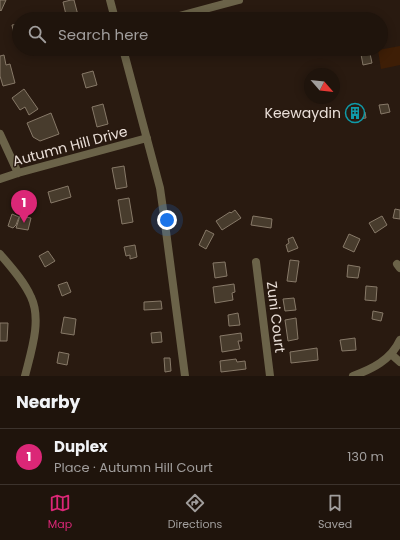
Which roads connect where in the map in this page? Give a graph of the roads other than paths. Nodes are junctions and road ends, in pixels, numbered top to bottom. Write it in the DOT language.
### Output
graph roads {
  1 [pos="110,0"];
  2 [pos="239,0"];
  3 [pos="113,12"];
  4 [pos="194,12"];
  5 [pos="126,56"];
  6 [pos="0,134"];
  7 [pos="147,138"];
  8 [pos="18,173"];
  9 [pos="0,179"];
  10 [pos="0,254"];
  11 [pos="256,262"];
  12 [pos="400,340"];
  13 [pos="391,354"];
  14 [pos="400,362"];
  15 [pos="26,376"];
  16 [pos="185,376"];
  17 [pos="270,376"];
  18 [pos="353,376"];
  1 -- 3 [label="street"];
  2 -- 4 [label="street"];
  5 -- 7 [label="street"];
  6 -- 8 [label="street"];
  7 -- 8 [label="street, Autumn Hill Drive"];
  7 -- 16 [label="street"];
  8 -- 9 [label="street, Autumn Hill Drive"];
  10 -- 15 [label="street"];
  11 -- 17 [label="street, Zuni Court"];
  12 -- 13 [label="street"];
  13 -- 14 [label="street"];
  13 -- 18 [label="street"];
}
